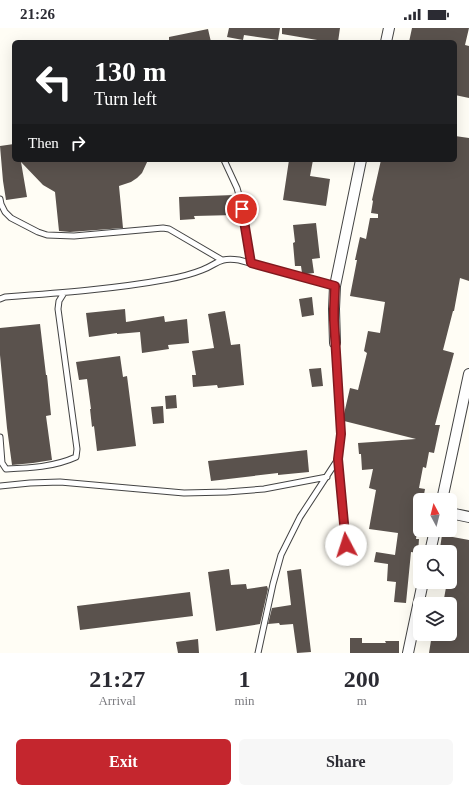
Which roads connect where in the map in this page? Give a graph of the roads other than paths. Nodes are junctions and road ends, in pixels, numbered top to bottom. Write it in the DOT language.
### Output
graph roads {
  1 [pos="389,28"];
  2 [pos="386,40"];
  3 [pos="225,162"];
  4 [pos="361,162"];
  5 [pos="0,199"];
  6 [pos="222,260"];
  7 [pos="251,263"];
  8 [pos="335,286"];
  9 [pos="64,293"];
  10 [pos="0,299"];
  11 [pos="335,343"];
  12 [pos="469,374"];
  13 [pos="0,437"];
  14 [pos="338,459"];
  15 [pos="327,477"];
  16 [pos="0,486"];
  17 [pos="444,493"];
  18 [pos="457,514"];
  19 [pos="469,517"];
  20 [pos="346,545"];
  21 [pos="422,589"];
  22 [pos="258,653"];
  23 [pos="408,653"];
  1 -- 2 [label="street"];
  3 -- 7 [label="lane"];
  4 -- 8 [label="street"];
  5 -- 6 [label="lane"];
  6 -- 7 [label="lane"];
  6 -- 9 [label="lane"];
  7 -- 8 [label="lane"];
  8 -- 11 [label="street"];
  9 -- 10 [label="lane"];
  9 -- 13 [label="lane"];
  11 -- 14 [label="lane"];
  12 -- 17 [label="street"];
  14 -- 15 [label="lane"];
  14 -- 20 [label="lane"];
  15 -- 16 [label="lane"];
  15 -- 22 [label="lane"];
  18 -- 19 [label="street"];
  21 -- 23 [label="street"];
}
